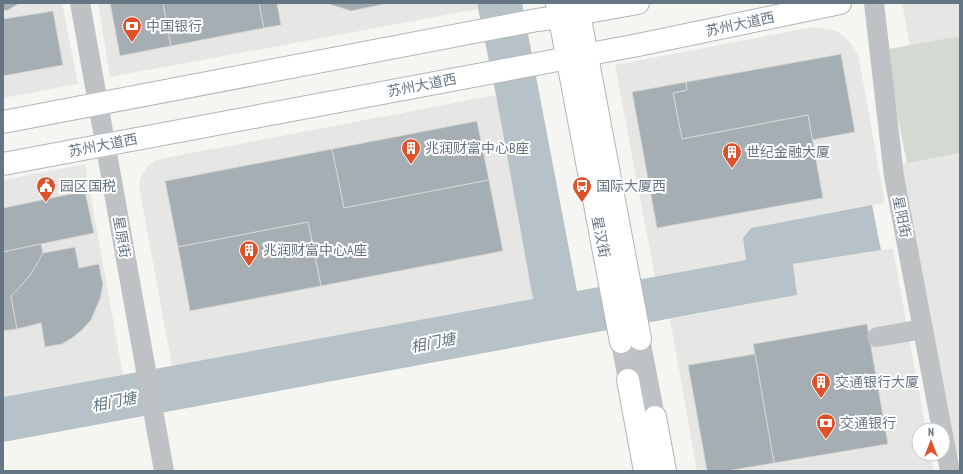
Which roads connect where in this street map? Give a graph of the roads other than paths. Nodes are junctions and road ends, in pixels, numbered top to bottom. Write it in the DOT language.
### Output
graph roads {
  1 [pos="80,3"];
  2 [pos="638,3"];
  3 [pos="840,3"];
  4 [pos="874,3"];
  5 [pos="568,9"];
  6 [pos="567,58"];
  7 [pos="98,104"];
  8 [pos="3,122"];
  9 [pos="106,145"];
  10 [pos="3,164"];
  11 [pos="923,329"];
  12 [pos="877,337"];
  13 [pos="630,341"];
  14 [pos="628,380"];
  15 [pos="655,417"];
  16 [pos="940,422"];
  17 [pos="164,471"];
  18 [pos="645,471"];
  19 [pos="665,471"];
  1 -- 7 [label="street, 星原街"];
  2 -- 5 [label="main road"];
  3 -- 6 [label="main road, 苏州大道西"];
  4 -- 11 [label="street, 星阳街"];
  5 -- 6 [label="main road, 星汉街"];
  5 -- 7 [label="main road"];
  6 -- 9 [label="main road, 苏州大道西"];
  6 -- 13 [label="main road, 星汉街"];
  7 -- 8 [label="main road"];
  7 -- 9 [label="street, 星原街"];
  9 -- 10 [label="main road, 苏州大道西"];
  9 -- 17 [label="street, 星原街"];
  11 -- 12 [label="street"];
  11 -- 16 [label="street, 星阳街"];
  13 -- 14 [label="street, 星汉街"];
  13 -- 15 [label="street, 星汉街"];
  14 -- 18 [label="main road, 星汉街"];
  15 -- 19 [label="main road, 星汉街"];
}
